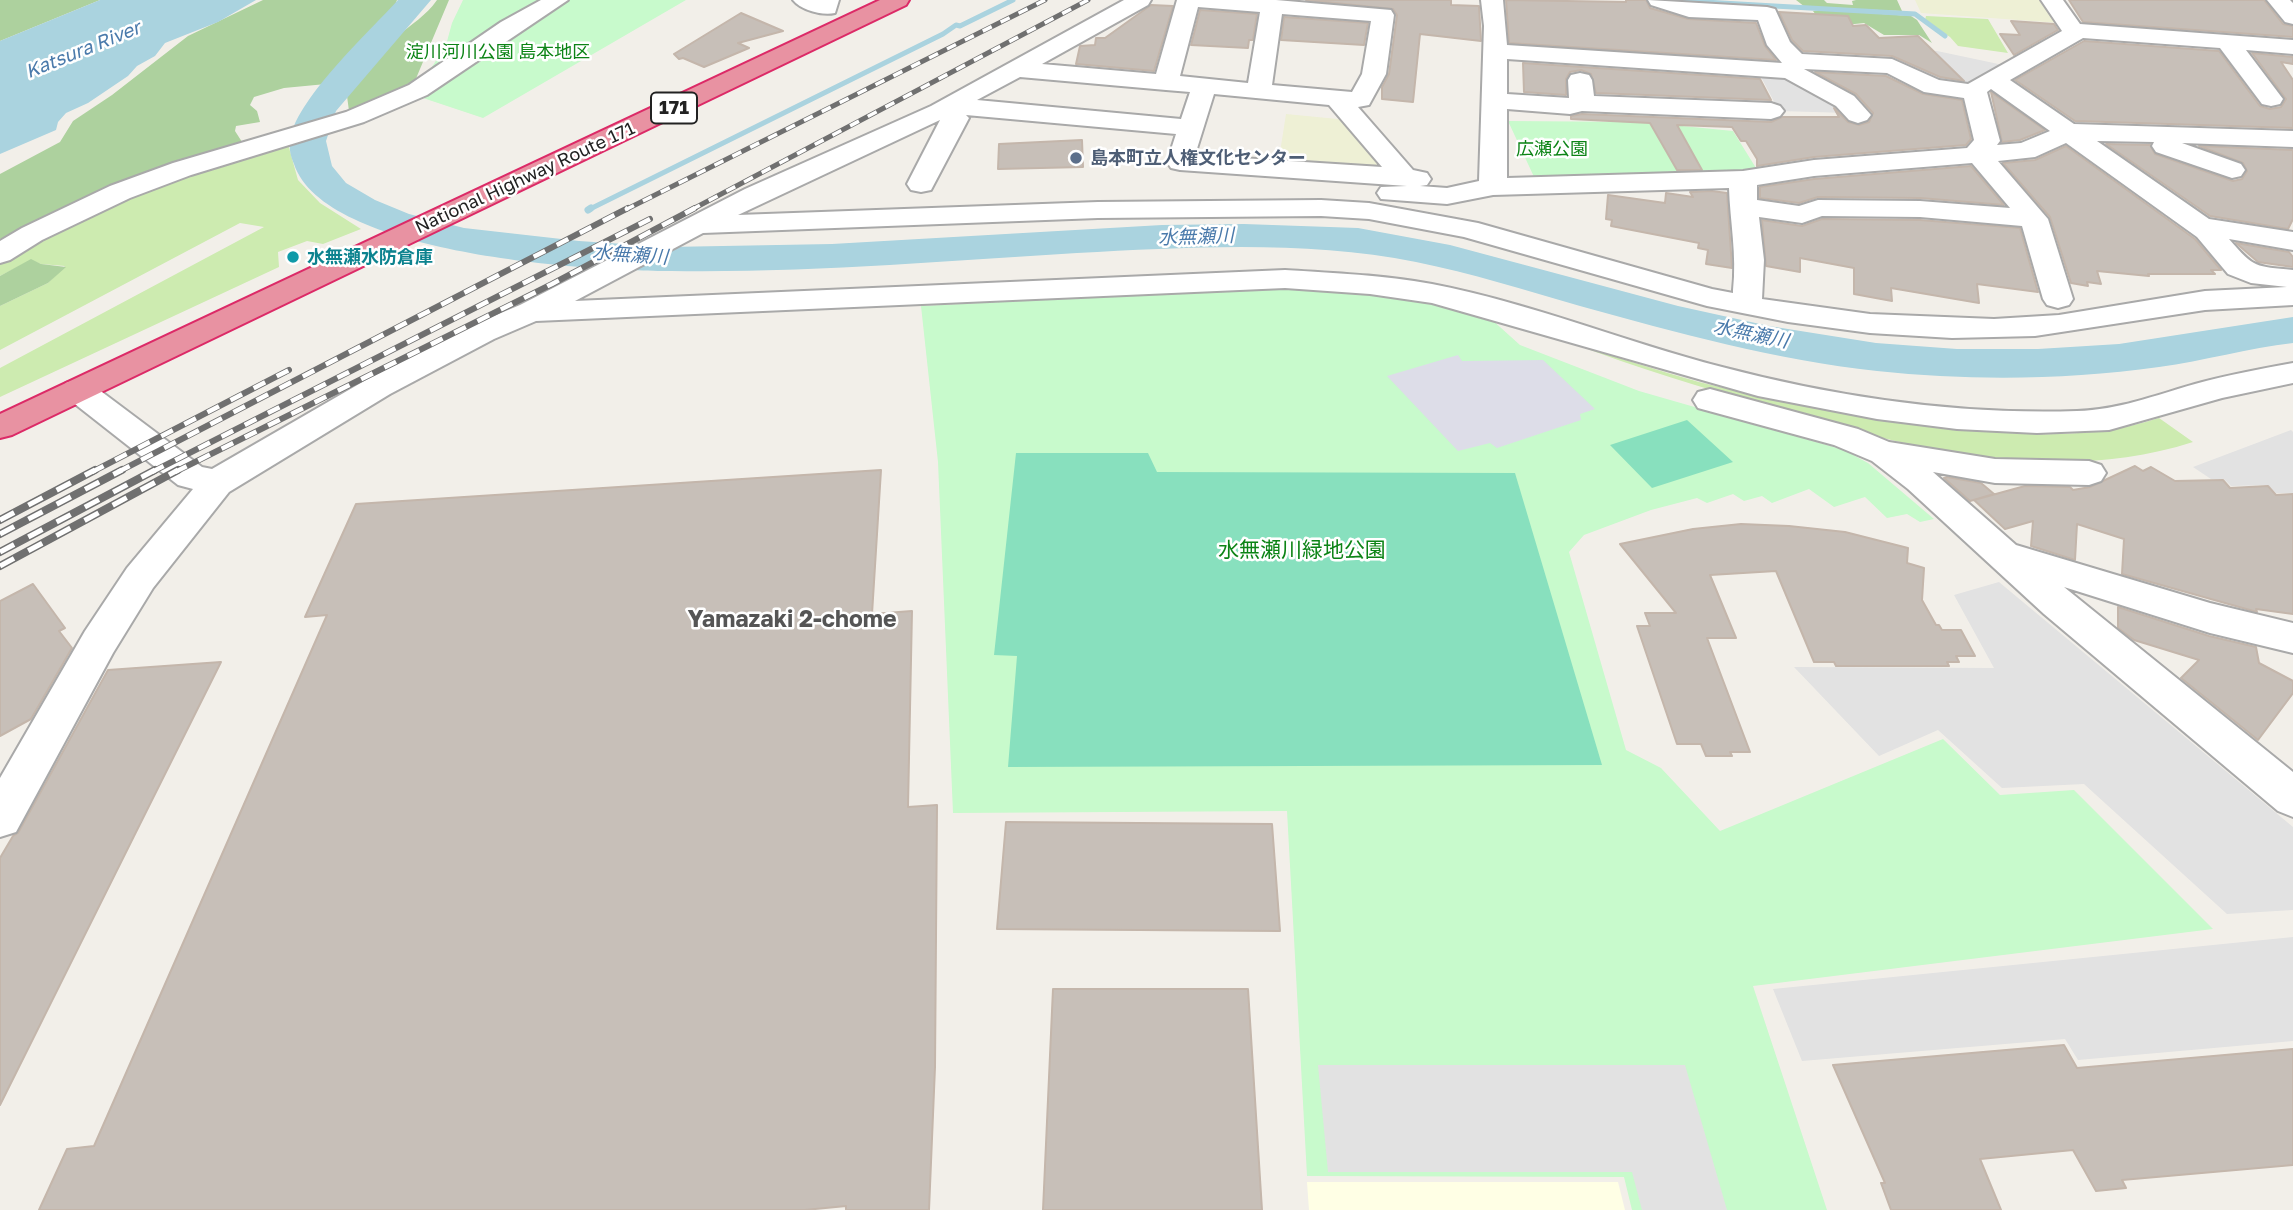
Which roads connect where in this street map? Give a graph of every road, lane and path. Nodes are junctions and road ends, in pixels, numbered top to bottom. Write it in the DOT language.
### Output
graph roads {
  1 [pos="557,0"];
  2 [pos="804,0"];
  3 [pos="898,0"];
  4 [pos="1140,0"];
  5 [pos="1188,0"];
  6 [pos="1492,0"];
  7 [pos="1659,0"];
  8 [pos="2052,0"];
  9 [pos="2278,0"];
  10 [pos="828,4"];
  11 [pos="1272,6"];
  12 [pos="1764,7"];
  13 [pos="2293,17"];
  14 [pos="1522,28"];
  15 [pos="2073,30"];
  16 [pos="821,37"];
  17 [pos="1495,38"];
  18 [pos="2227,42"];
  19 [pos="1752,43"];
  20 [pos="2293,47"];
  21 [pos="1578,57"];
  22 [pos="1788,59"];
  23 [pos="1023,70"];
  24 [pos="1166,83"];
  25 [pos="1984,85"];
  26 [pos="1204,86"];
  27 [pos="1259,91"];
  28 [pos="1337,98"];
  29 [pos="2271,99"];
  30 [pos="1493,100"];
  31 [pos="1582,103"];
  32 [pos="949,106"];
  33 [pos="1771,111"];
  34 [pos="1858,116"];
  35 [pos="1191,128"];
  36 [pos="2069,132"];
  37 [pos="2131,134"];
  38 [pos="2293,139"];
  39 [pos="1977,153"];
  40 [pos="2232,170"];
  41 [pos="1404,177"];
  42 [pos="920,184"];
  43 [pos="1484,189"];
  44 [pos="1743,193"];
  45 [pos="1311,197"];
  46 [pos="1135,210"];
  47 [pos="2034,219"];
  48 [pos="696,225"];
  49 [pos="2199,226"];
  50 [pos="2293,241"];
  51 [pos="0,254"];
  52 [pos="2293,279"];
  53 [pos="1748,296"];
  54 [pos="2293,296"];
  55 [pos="2228,298"];
  56 [pos="2058,299"];
  57 [pos="531,312"];
  58 [pos="1515,316"];
  59 [pos="2293,373"];
  60 [pos="78,390"];
  61 [pos="0,427"];
  62 [pos="1884,453"];
  63 [pos="2089,472"];
  64 [pos="217,483"];
  65 [pos="2002,554"];
  66 [pos="2293,638"];
  67 [pos="2293,798"];
  68 [pos="0,818"];
  1 -- 51 [label="street"];
  2 -- 10 [label="street"];
  3 -- 16 [label="highway, National Highway Route 171 / 171"];
  4 -- 23 [label="street"];
  5 -- 11 [label="street"];
  5 -- 24 [label="street"];
  6 -- 17 [label="street"];
  7 -- 12 [label="street"];
  8 -- 15 [label="street"];
  9 -- 13 [label="street"];
  10 -- 16 [label="street"];
  11 -- 27 [label="street"];
  11 -- 28 [label="street"];
  12 -- 22 [label="street"];
  14 -- 17 [label="street"];
  15 -- 18 [label="street"];
  15 -- 25 [label="street"];
  16 -- 60 [label="highway, National Highway Route 171 / 171"];
  17 -- 21 [label="street"];
  17 -- 30 [label="street"];
  18 -- 20 [label="street"];
  18 -- 29 [label="street"];
  19 -- 22 [label="street"];
  21 -- 22 [label="street"];
  21 -- 31 [label="street"];
  22 -- 25 [label="street"];
  22 -- 34 [label="street"];
  23 -- 24 [label="street"];
  23 -- 32 [label="street"];
  24 -- 26 [label="street"];
  25 -- 36 [label="street"];
  25 -- 39 [label="street"];
  26 -- 27 [label="street"];
  26 -- 35 [label="street"];
  27 -- 28 [label="street"];
  28 -- 41 [label="street"];
  30 -- 31 [label="street"];
  30 -- 43 [label="street"];
  31 -- 33 [label="street"];
  32 -- 35 [label="street"];
  32 -- 42 [label="street"];
  32 -- 48 [label="street"];
  35 -- 41 [label="street"];
  36 -- 37 [label="street"];
  36 -- 39 [label="street"];
  36 -- 49 [label="street"];
  37 -- 38 [label="street"];
  37 -- 40 [label="street"];
  39 -- 44 [label="street"];
  39 -- 47 [label="street"];
  41 -- 43 [label="street"];
  43 -- 44 [label="street"];
  43 -- 45 [label="street"];
  44 -- 47 [label="street"];
  44 -- 53 [label="street"];
  45 -- 46 [label="street"];
  45 -- 53 [label="street"];
  46 -- 48 [label="street"];
  46 -- 53 [label="street"];
  47 -- 56 [label="street"];
  48 -- 57 [label="street"];
  49 -- 50 [label="street"];
  49 -- 52 [label="street"];
  53 -- 55 [label="street"];
  53 -- 56 [label="street"];
  54 -- 55 [label="street"];
  55 -- 56 [label="street"];
  57 -- 58 [label="street"];
  57 -- 64 [label="street"];
  58 -- 59 [label="street"];
  58 -- 62 [label="street"];
  60 -- 61 [label="highway, National Highway Route 171 / 171"];
  60 -- 64 [label="street"];
  62 -- 63 [label="street"];
  62 -- 65 [label="street"];
  64 -- 68 [label="street"];
  65 -- 66 [label="street"];
  65 -- 67 [label="street"];
}
